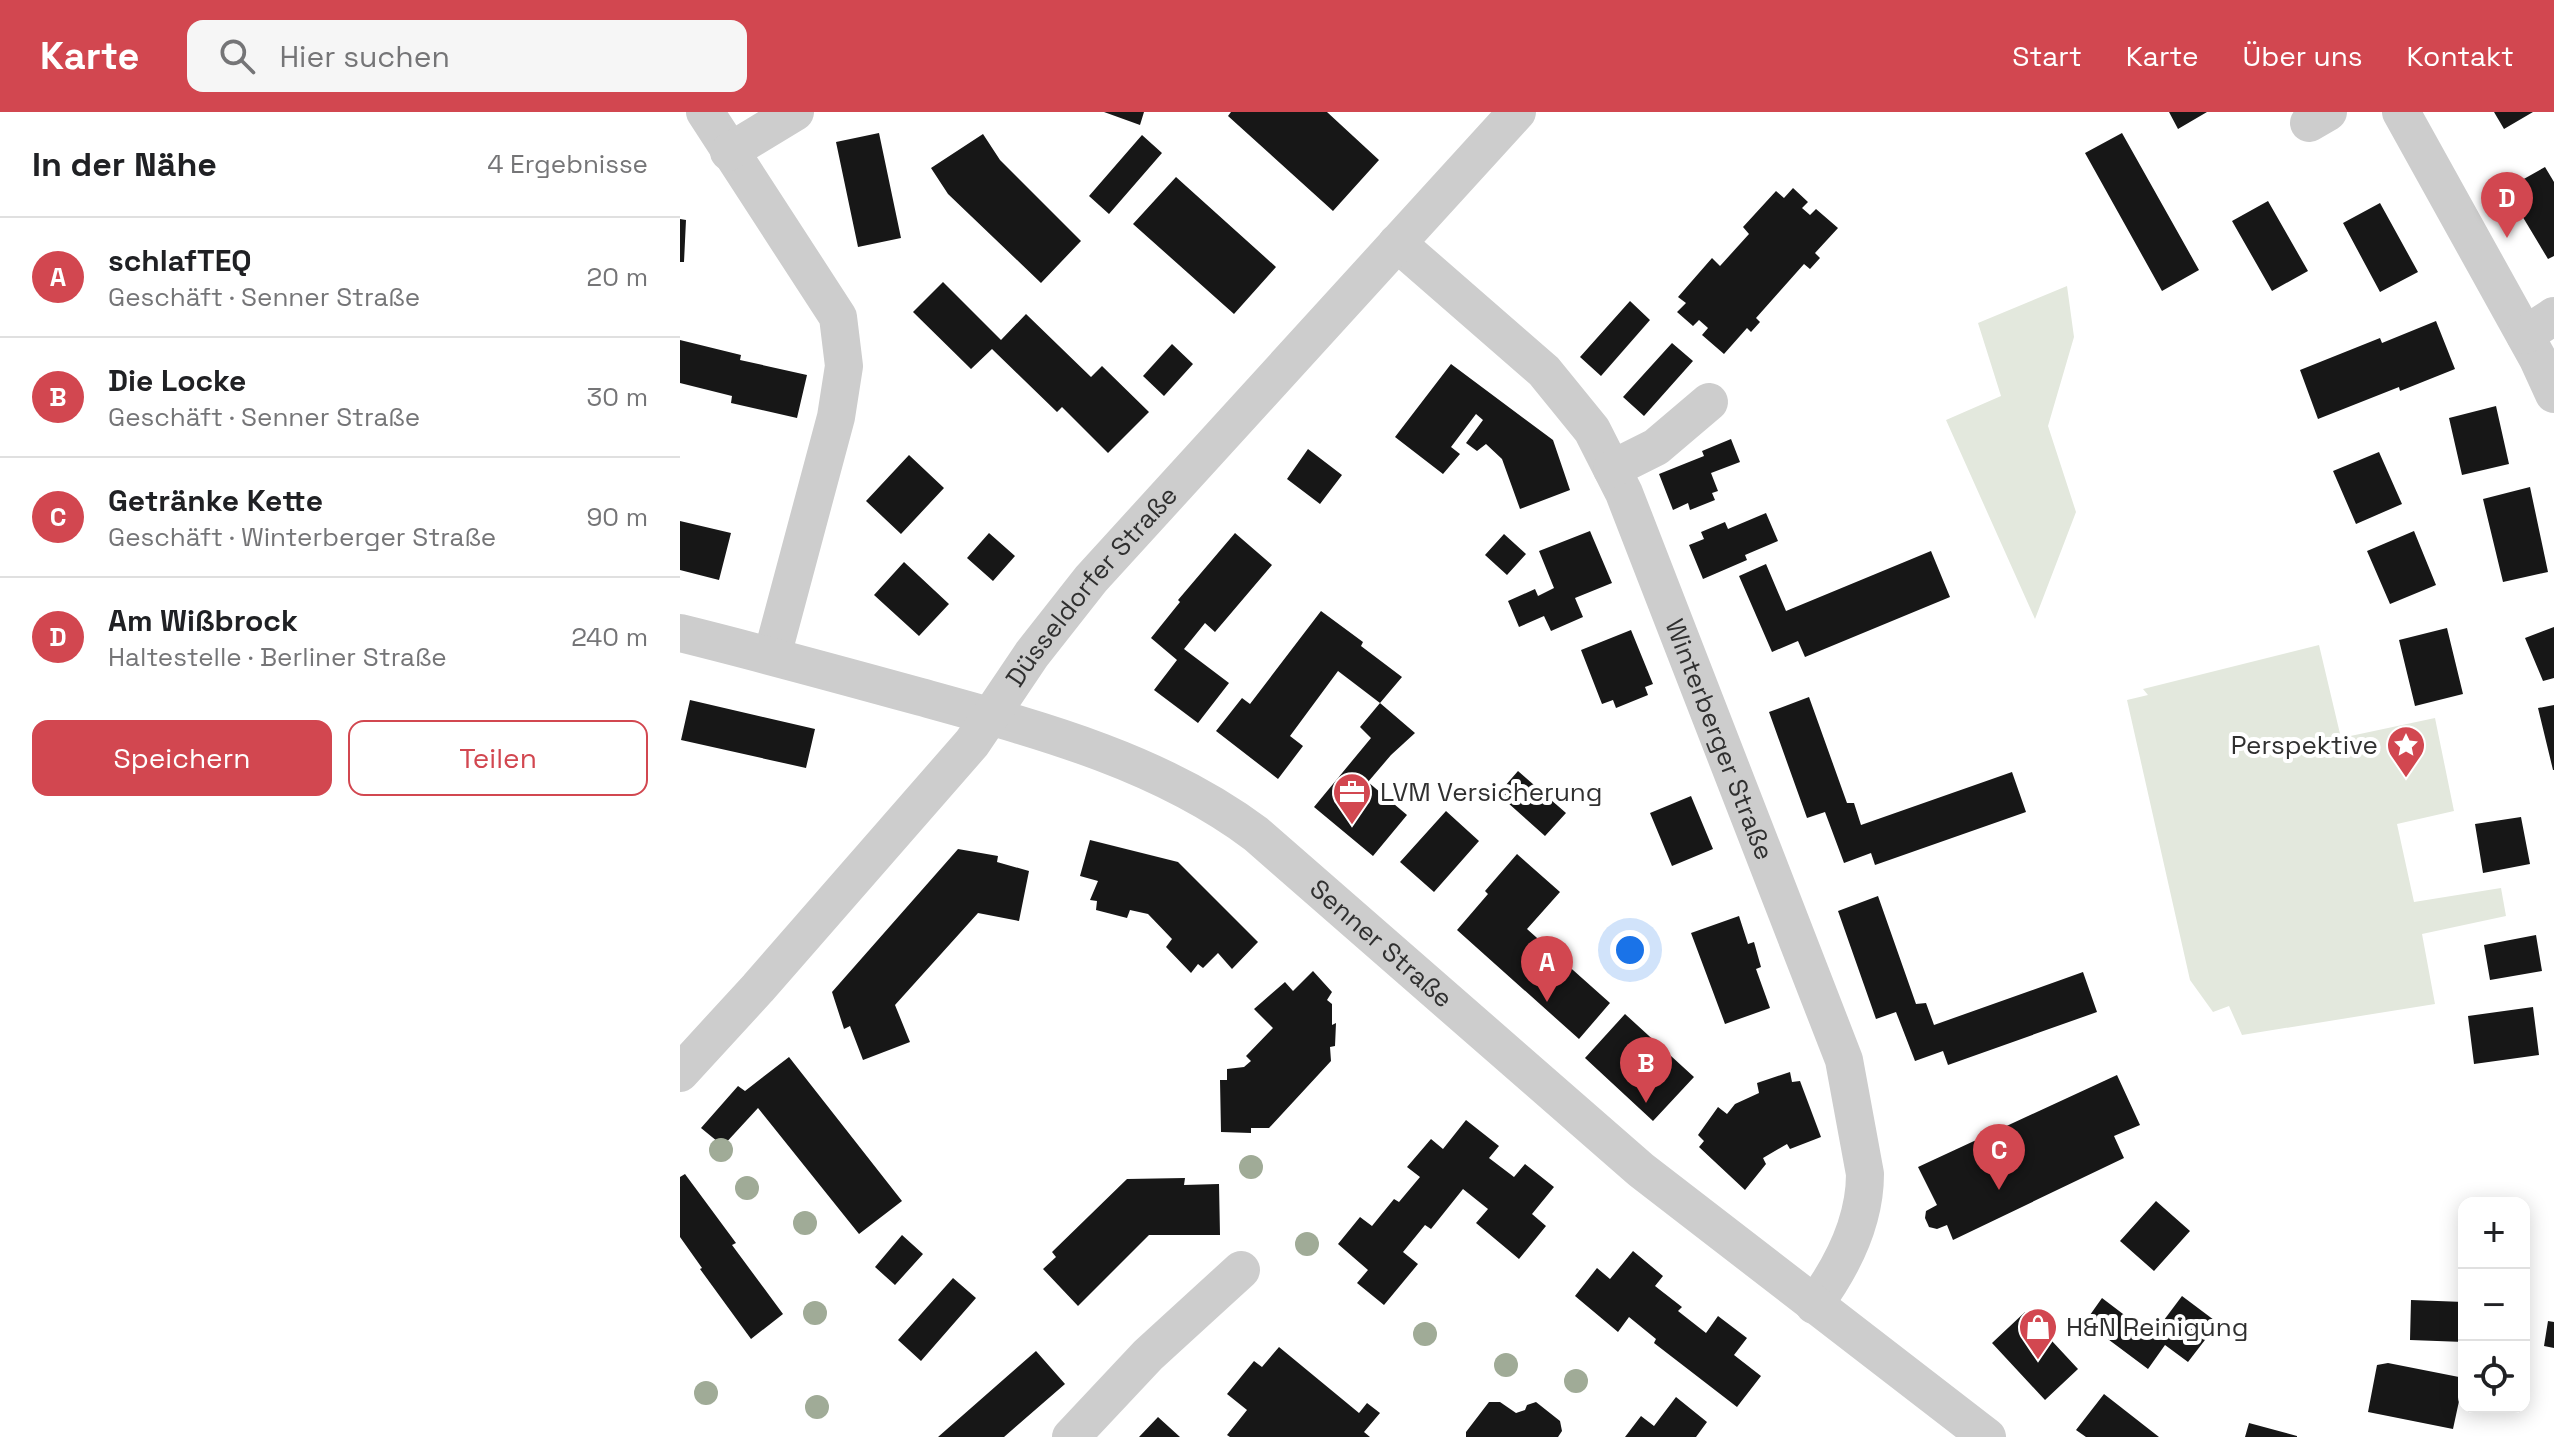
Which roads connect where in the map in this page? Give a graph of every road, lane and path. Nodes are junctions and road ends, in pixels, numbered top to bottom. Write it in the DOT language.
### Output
graph roads {
  1 [pos="705,112"];
  2 [pos="795,112"];
  3 [pos="1517,112"];
  4 [pos="2401,112"];
  5 [pos="729,152"];
  6 [pos="1397,243"];
  7 [pos="2540,325"];
  8 [pos="2554,394"];
  9 [pos="1709,402"];
  10 [pos="1612,469"];
  11 [pos="680,633"];
  12 [pos="772,656"];
  13 [pos="991,716"];
  14 [pos="680,1073"];
  15 [pos="1241,1270"];
  16 [pos="1814,1305"];
  17 [pos="1071,1437"];
  18 [pos="1987,1437"];
  1 -- 5 [label="street"];
  2 -- 5 [label="street"];
  3 -- 6 [label="street, Düsseldorfer Straße"];
  4 -- 7 [label="street"];
  5 -- 12 [label="street"];
  6 -- 10 [label="street, Winterberger Straße"];
  6 -- 13 [label="street, Düsseldorfer Straße"];
  7 -- 8 [label="street"];
  9 -- 10 [label="street"];
  10 -- 16 [label="street, Winterberger Straße"];
  11 -- 12 [label="street, Senner Straße"];
  12 -- 13 [label="street, Senner Straße"];
  13 -- 14 [label="street, Düsseldorfer Straße"];
  13 -- 16 [label="street, Senner Straße"];
  15 -- 17 [label="street"];
  16 -- 18 [label="street, Senner Straße"];
}
